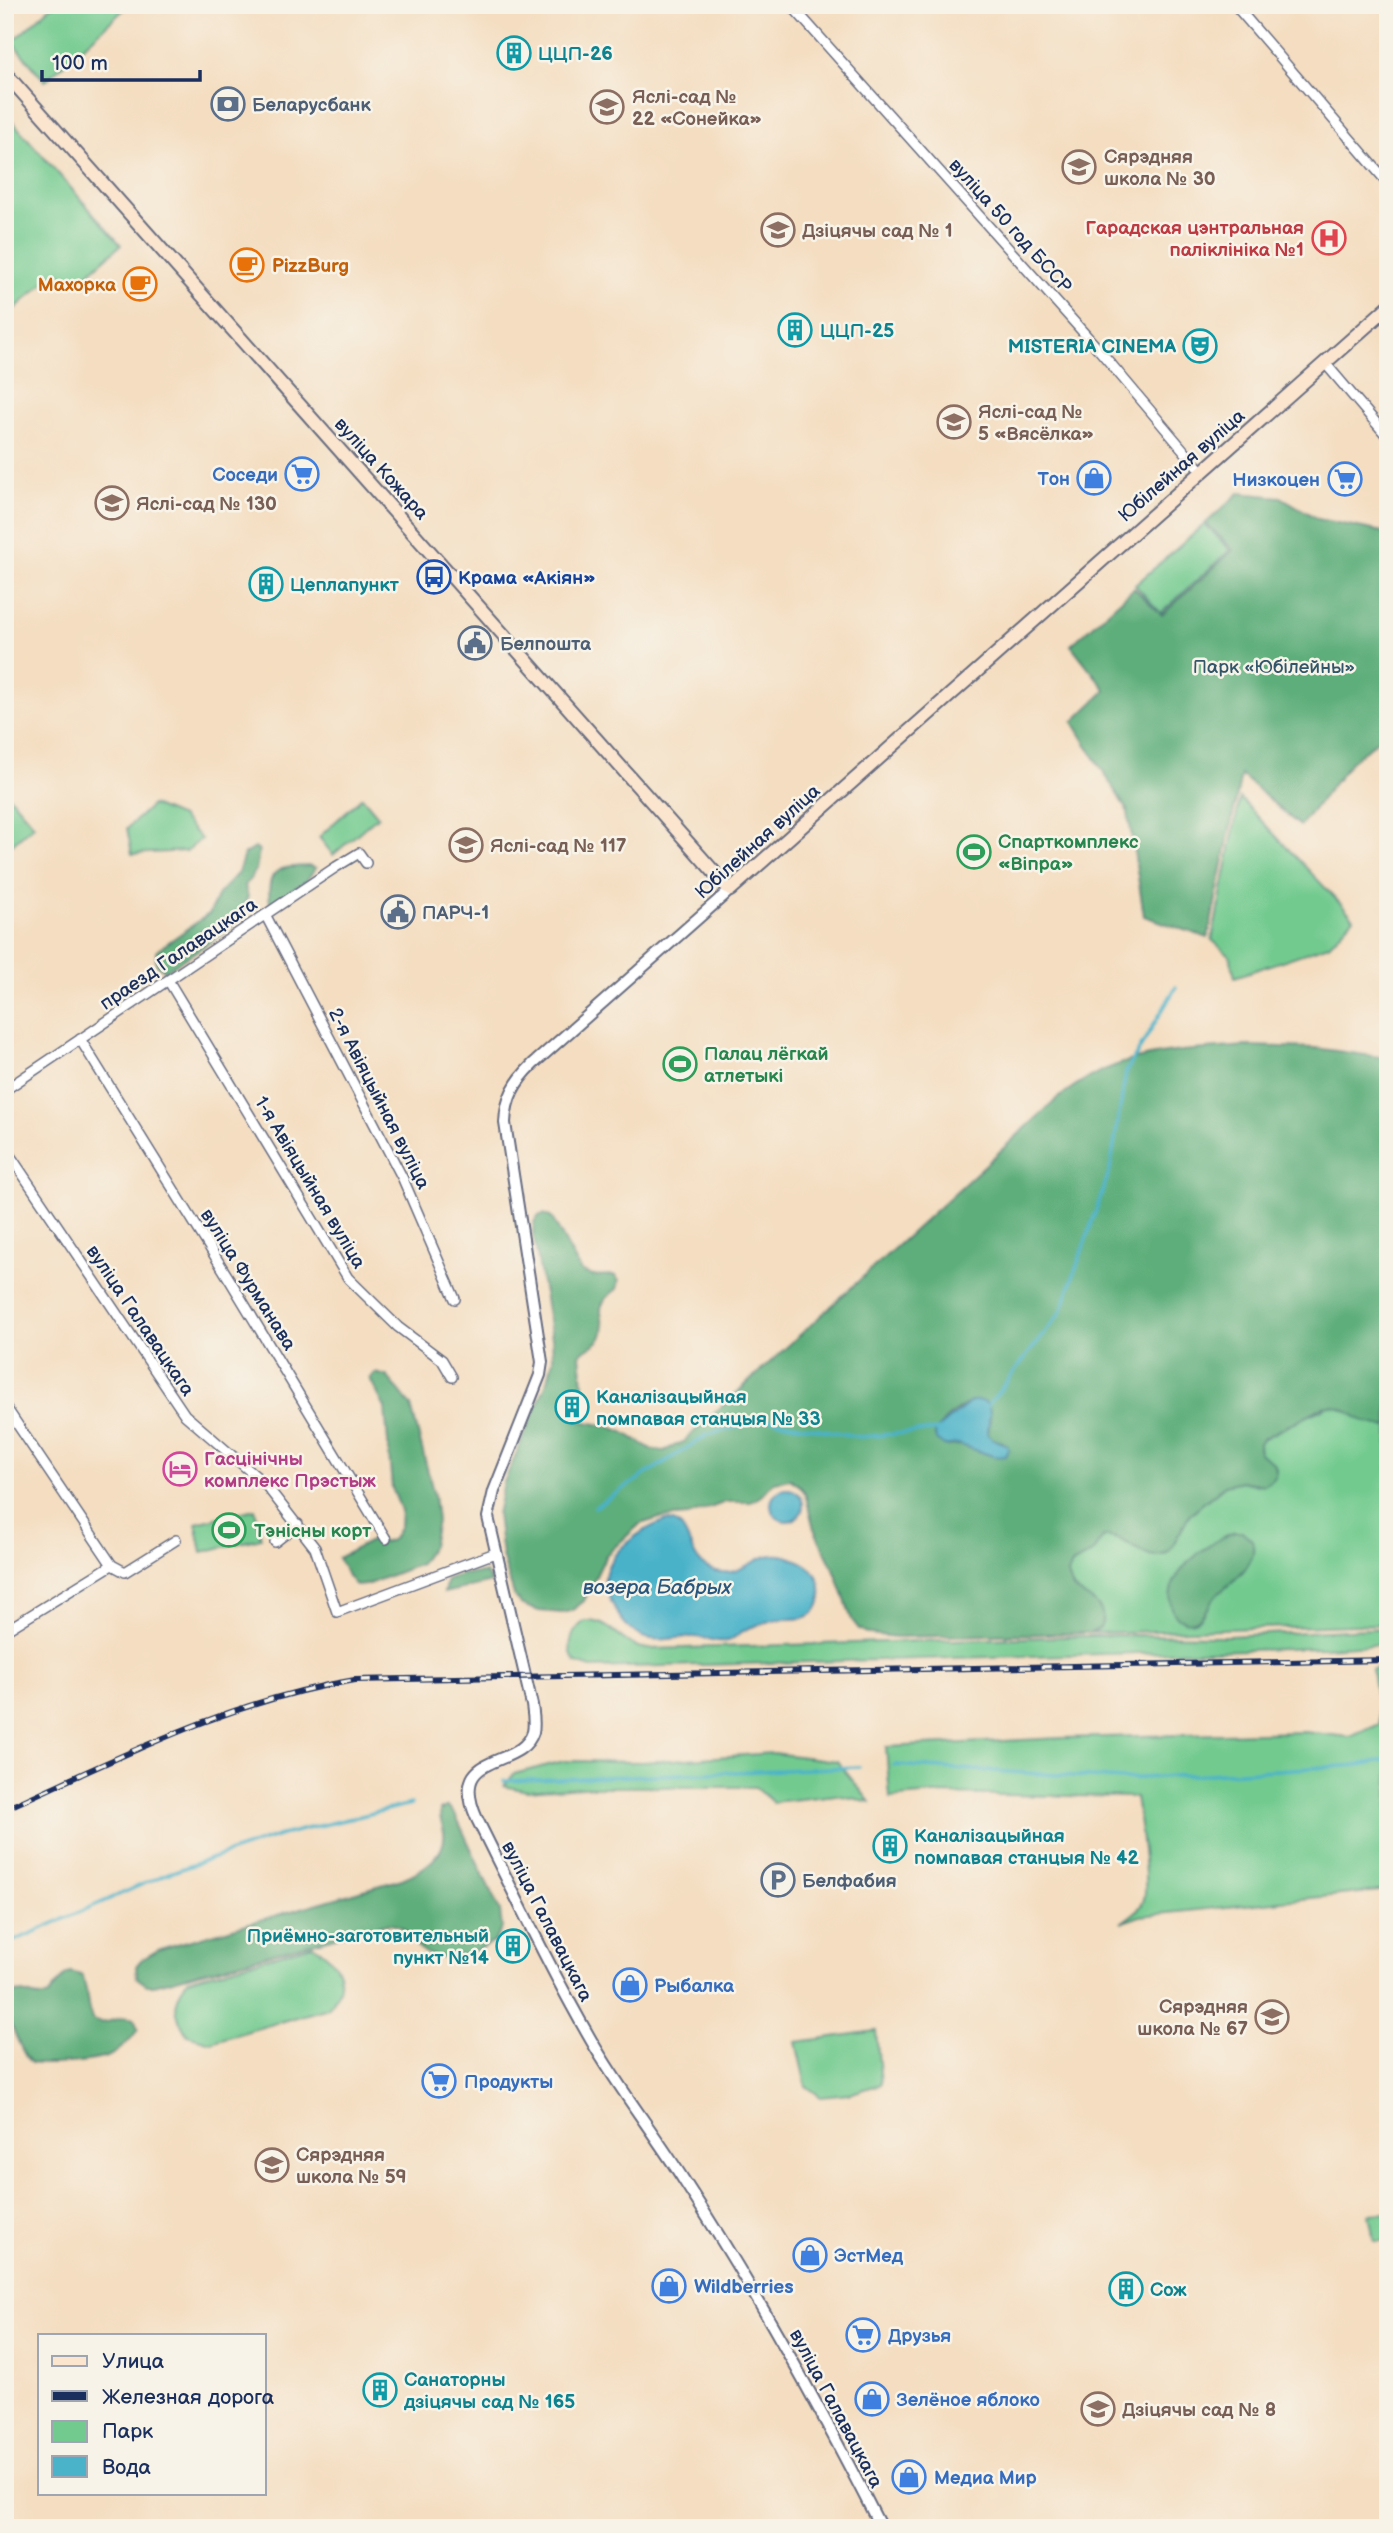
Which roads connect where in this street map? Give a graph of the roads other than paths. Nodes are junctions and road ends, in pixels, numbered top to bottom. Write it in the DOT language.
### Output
graph roads {
  1 [pos="790,5"];
  2 [pos="1235,5"];
  3 [pos="5,73"];
  4 [pos="1388,183"];
  5 [pos="1388,307"];
  6 [pos="1325,363"];
  7 [pos="1388,436"];
  8 [pos="1202,472"];
  9 [pos="366,863"];
  10 [pos="730,890"];
  11 [pos="266,916"];
  12 [pos="168,980"];
  13 [pos="80,1039"];
  14 [pos="5,1090"];
  15 [pos="5,1148"];
  16 [pos="455,1299"];
  17 [pos="452,1377"];
  18 [pos="5,1406"];
  19 [pos="298,1524"];
  20 [pos="386,1539"];
  21 [pos="176,1540"];
  22 [pos="275,1542"];
  23 [pos="495,1553"];
  24 [pos="112,1565"];
  25 [pos="5,1632"];
  26 [pos="881,2528"];
  1 -- 8 [label="street, вуліца 50 год БССР"];
  2 -- 4 [label="street"];
  3 -- 10 [label="main road, вуліца Кожара"];
  5 -- 6 [label="main road, Юбілейная вуліца"];
  6 -- 7 [label="street"];
  6 -- 8 [label="main road, Юбілейная вуліца"];
  8 -- 10 [label="main road, Юбілейная вуліца"];
  9 -- 11 [label="street, праезд Галавацкага"];
  10 -- 23 [label="street, Юбілейная вуліца"];
  11 -- 12 [label="street, праезд Галавацкага"];
  11 -- 16 [label="street, 2-я Авіяцыйная вуліца"];
  12 -- 13 [label="street, праезд Галавацкага"];
  12 -- 17 [label="street, 1-я Авіяцыйная вуліца"];
  13 -- 14 [label="street, праезд Галавацкага"];
  13 -- 20 [label="street, вуліца Фурманава"];
  15 -- 19 [label="street, вуліца Галавацкага"];
  18 -- 24 [label="street"];
  19 -- 22 [label="street"];
  19 -- 23 [label="street, вуліца Галавацкага"];
  21 -- 24 [label="street"];
  23 -- 26 [label="street, вуліца Галавацкага"];
  24 -- 25 [label="street"];
}
